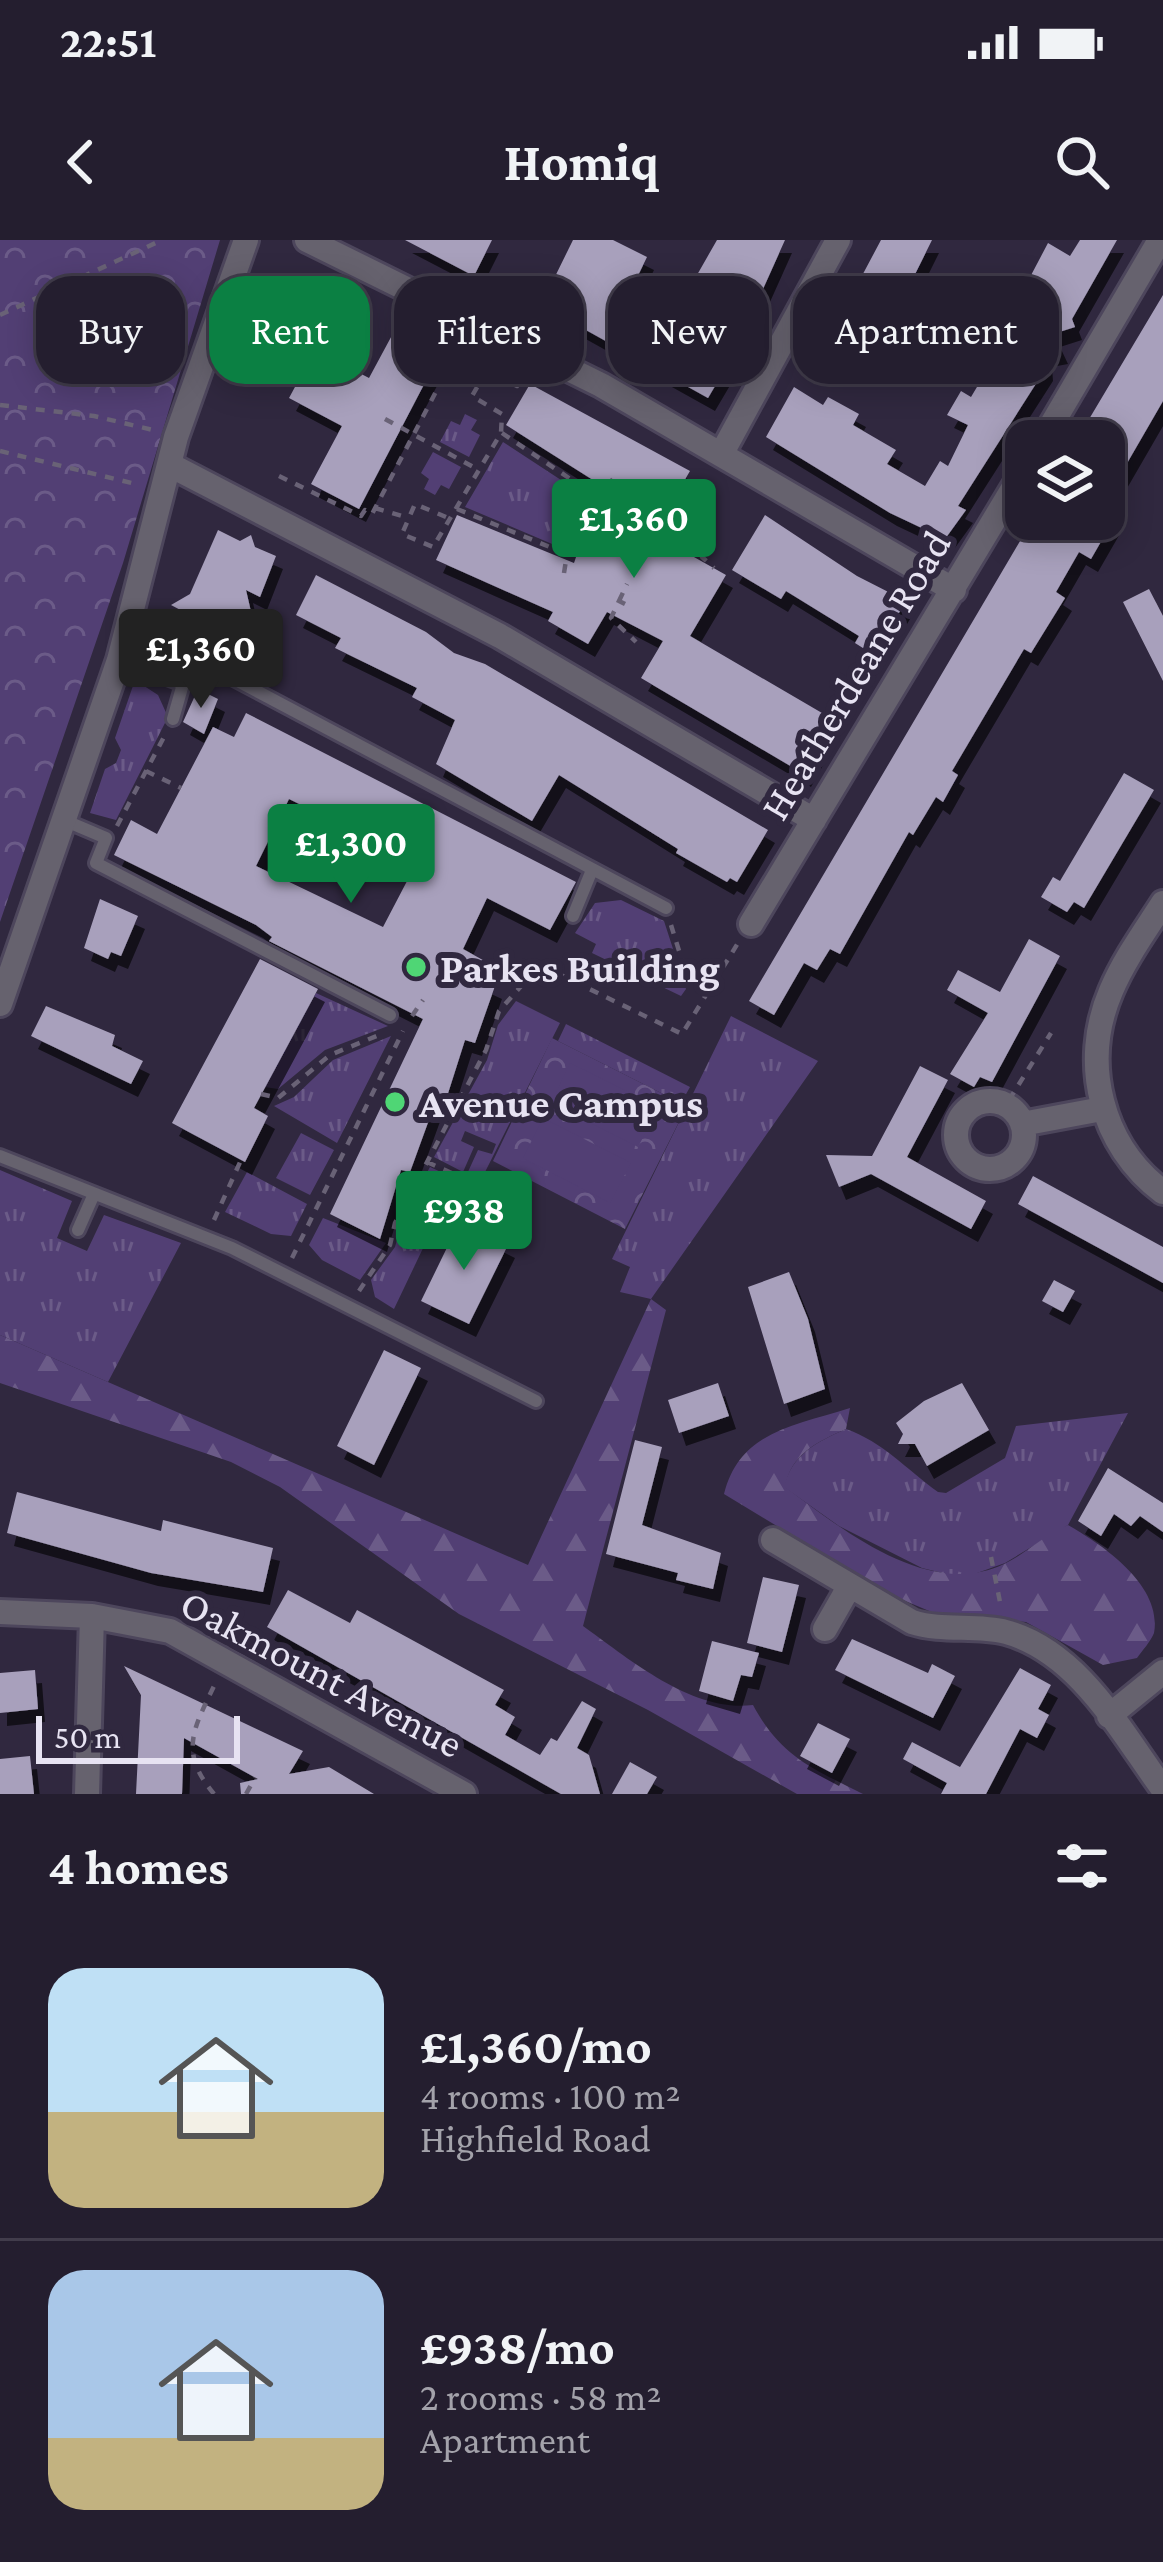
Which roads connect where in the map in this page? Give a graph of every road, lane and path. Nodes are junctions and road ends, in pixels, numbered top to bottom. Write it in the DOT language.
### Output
graph roads {
  1 [pos="162,240"];
  2 [pos="246,240"];
  3 [pos="307,240"];
  4 [pos="838,240"];
  5 [pos="1160,240"];
  6 [pos="0,315"];
  7 [pos="441,384"];
  8 [pos="517,386"];
  9 [pos="0,405"];
  10 [pos="385,419"];
  11 [pos="1054,420"];
  12 [pos="501,433"];
  13 [pos="414,435"];
  14 [pos="176,437"];
  15 [pos="0,451"];
  16 [pos="723,452"];
  17 [pos="170,465"];
  18 [pos="479,470"];
  19 [pos="279,476"];
  20 [pos="614,478"];
  21 [pos="164,493"];
  22 [pos="596,497"];
  23 [pos="1005,503"];
  24 [pos="375,508"];
  25 [pos="457,509"];
  26 [pos="446,517"];
  27 [pos="409,518"];
  28 [pos="663,518"];
  29 [pos="567,554"];
  30 [pos="714,568"];
  31 [pos="564,573"];
  32 [pos="627,584"];
  33 [pos="954,590"];
  34 [pos="636,642"];
  35 [pos="119,659"];
  36 [pos="183,684"];
  37 [pos="172,719"];
  38 [pos="146,771"];
  39 [pos="181,788"];
  40 [pos="814,820"];
  41 [pos="66,821"];
  42 [pos="106,838"];
  43 [pos="592,870"];
  44 [pos="1163,903"];
  45 [pos="666,908"];
  46 [pos="572,916"];
  47 [pos="752,924"];
  48 [pos="704,992"];
  49 [pos="423,1000"];
  50 [pos="0,1004"];
  51 [pos="390,1015"];
  52 [pos="406,1024"];
  53 [pos="1051,1033"];
  54 [pos="261,1094"];
  55 [pos="1102,1109"];
  56 [pos="1014,1114"];
  57 [pos="0,1156"];
  58 [pos="241,1160"];
  59 [pos="427,1162"];
  60 [pos="1163,1192"];
  61 [pos="94,1195"];
  62 [pos="486,1197"];
  63 [pos="78,1230"];
  64 [pos="206,1237"];
  65 [pos="284,1274"];
  66 [pos="350,1306"];
  67 [pos="536,1401"];
  68 [pos="773,1540"];
  69 [pos="991,1557"];
  70 [pos="849,1587"];
  71 [pos="0,1612"];
  72 [pos="92,1616"];
  73 [pos="825,1629"];
  74 [pos="1003,1631"];
  75 [pos="226,1662"];
  76 [pos="1163,1672"];
  77 [pos="1109,1716"];
  78 [pos="255,1778"];
  79 [pos="208,1787"];
  80 [pos="1163,1790"];
  81 [pos="87,1794"];
  82 [pos="200,1794"];
  83 [pos="214,1794"];
  84 [pos="246,1794"];
  85 [pos="464,1794"];
  1 -- 6 [label="path"];
  2 -- 14 [label="street"];
  3 -- 16 [label="street"];
  4 -- 16 [label="street"];
  5 -- 11 [label="street"];
  7 -- 13 [label="path"];
  8 -- 12 [label="path"];
  9 -- 14 [label="path"];
  10 -- 13 [label="path"];
  12 -- 18 [label="path"];
  12 -- 22 [label="path"];
  13 -- 18 [label="path"];
  13 -- 24 [label="path"];
  14 -- 17 [label="street"];
  15 -- 21 [label="path"];
  16 -- 33 [label="street"];
  17 -- 21 [label="street"];
  17 -- 40 [label="street"];
  18 -- 25 [label="path"];
  19 -- 24 [label="path"];
  20 -- 22 [label="path"];
  21 -- 35 [label="street"];
  22 -- 29 [label="path"];
  23 -- 33 [label="street, Heatherdeane Road"];
  24 -- 27 [label="path"];
  25 -- 26 [label="path"];
  25 -- 29 [label="path"];
  26 -- 27 [label="path"];
  26 -- 27 [label="path"];
  28 -- 30 [label="path"];
  29 -- 31 [label="path"];
  32 -- 34 [label="path"];
  33 -- 40 [label="street, Heatherdeane Road"];
  35 -- 36 [label="lane"];
  35 -- 41 [label="street"];
  36 -- 37 [label="lane"];
  36 -- 43 [label="lane"];
  37 -- 38 [label="path"];
  38 -- 39 [label="path"];
  38 -- 42 [label="path"];
  40 -- 47 [label="street, Heatherdeane Road"];
  41 -- 42 [label="lane"];
  41 -- 50 [label="street"];
  42 -- 51 [label="lane"];
  43 -- 45 [label="lane"];
  43 -- 46 [label="lane"];
  44 -- 55 [label="street"];
  45 -- 48 [label="path"];
  47 -- 48 [label="path"];
  48 -- 59 [label="path"];
  49 -- 52 [label="path"];
  52 -- 54 [label="path"];
  52 -- 65 [label="path"];
  53 -- 56 [label="path"];
  55 -- 56 [label="street"];
  55 -- 60 [label="street"];
  57 -- 61 [label="lane"];
  58 -- 64 [label="path"];
  59 -- 62 [label="path"];
  59 -- 66 [label="path"];
  61 -- 63 [label="lane"];
  61 -- 64 [label="lane"];
  64 -- 65 [label="lane"];
  65 -- 66 [label="lane"];
  66 -- 67 [label="lane"];
  68 -- 70 [label="street"];
  69 -- 74 [label="path"];
  70 -- 73 [label="street"];
  70 -- 74 [label="street"];
  71 -- 72 [label="street, Oakmount Avenue"];
  72 -- 75 [label="street, Oakmount Avenue"];
  72 -- 81 [label="street"];
  74 -- 77 [label="street"];
  75 -- 79 [label="path"];
  75 -- 85 [label="street, Oakmount Avenue"];
  76 -- 77 [label="street"];
  77 -- 80 [label="street"];
  78 -- 84 [label="path"];
  79 -- 82 [label="path"];
  79 -- 83 [label="path"];
}
